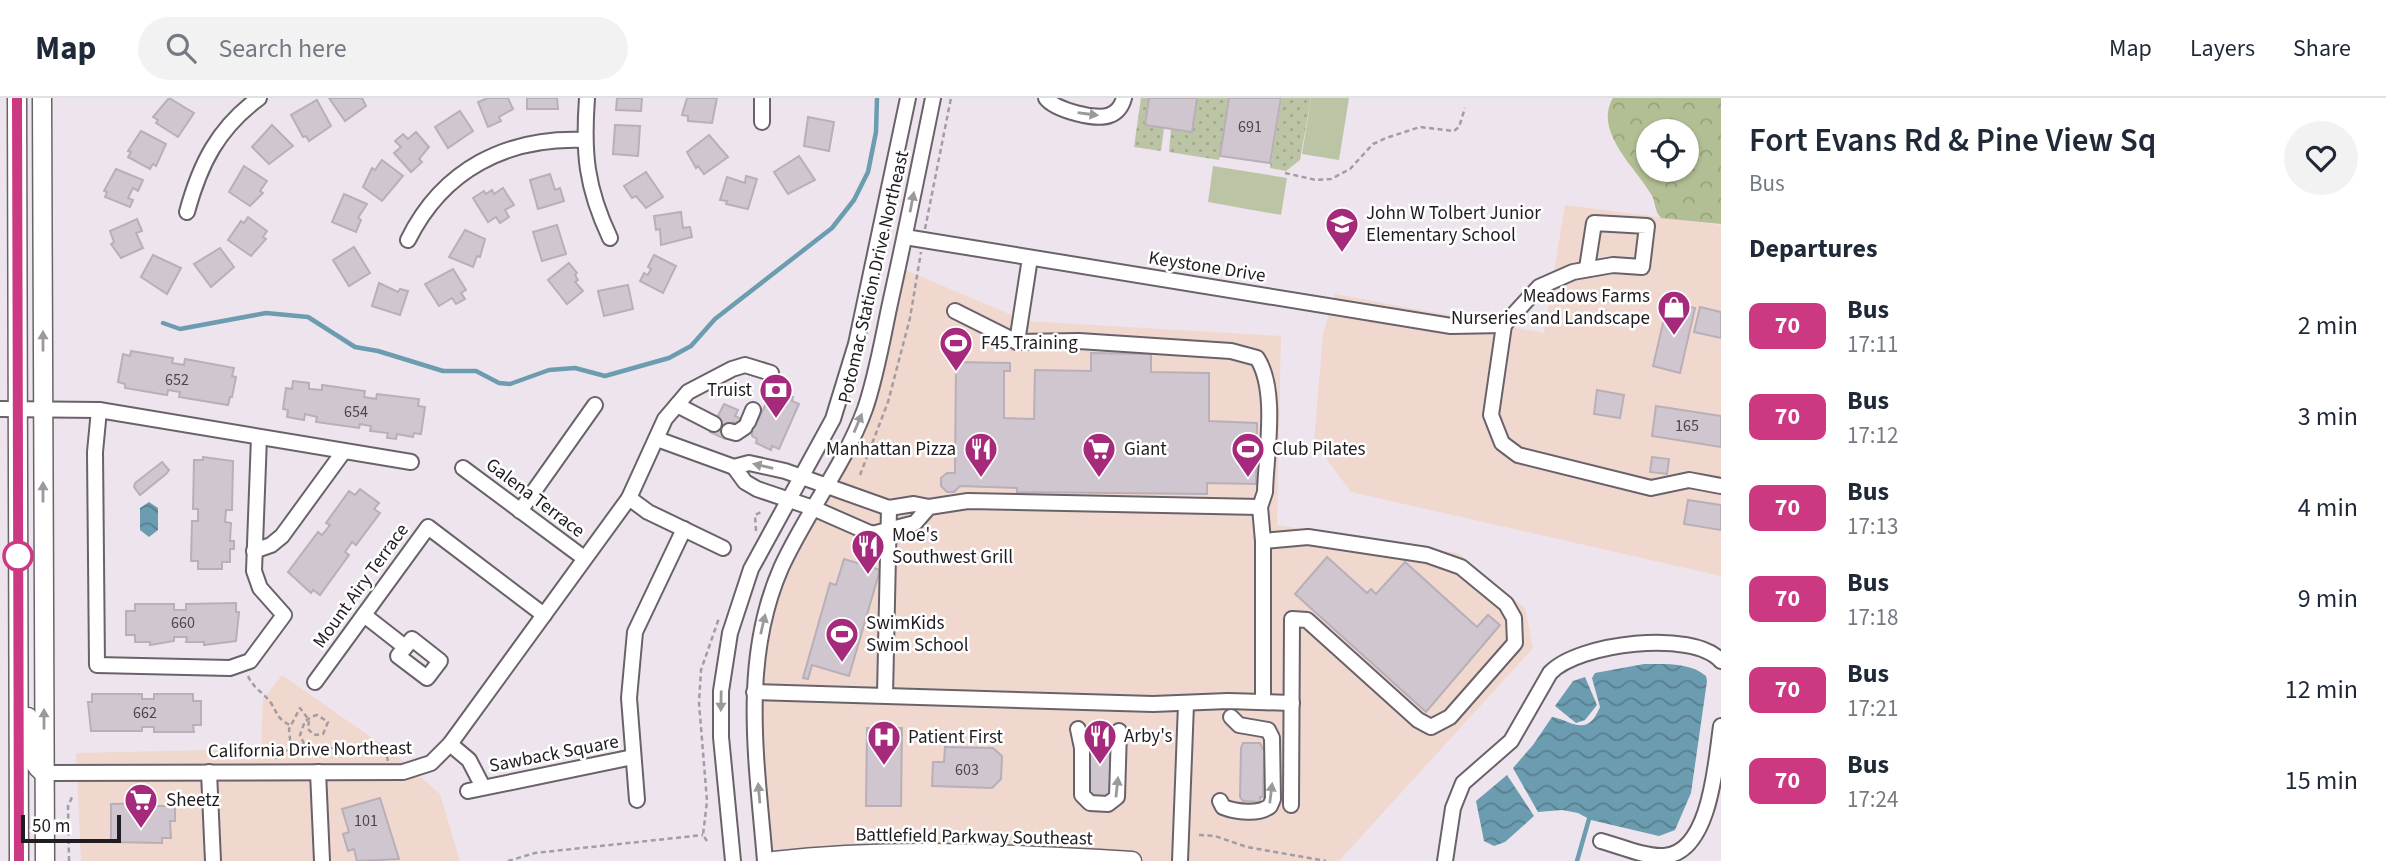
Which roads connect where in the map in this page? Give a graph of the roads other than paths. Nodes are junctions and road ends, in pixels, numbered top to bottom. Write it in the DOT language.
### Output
graph roads {
  1 [pos="17,98"];
  2 [pos="42,98"];
  3 [pos="259,98"];
  4 [pos="587,98"];
  5 [pos="762,98"];
  6 [pos="908,98"];
  7 [pos="933,98"];
  8 [pos="1046,98"];
  9 [pos="1125,98"];
  10 [pos="762,122"];
  11 [pos="584,140"];
  12 [pos="187,212"];
  13 [pos="905,237"];
  14 [pos="610,238"];
  15 [pos="408,240"];
  16 [pos="1030,258"];
  17 [pos="1587,268"];
  18 [pos="956,311"];
  19 [pos="1504,325"];
  20 [pos="1017,341"];
  21 [pos="771,373"];
  22 [pos="595,405"];
  23 [pos="677,405"];
  24 [pos="9,409"];
  25 [pos="43,409"];
  26 [pos="99,410"];
  27 [pos="749,420"];
  28 [pos="715,424"];
  29 [pos="729,430"];
  30 [pos="259,437"];
  31 [pos="657,439"];
  32 [pos="344,451"];
  33 [pos="411,462"];
  34 [pos="734,467"];
  35 [pos="463,468"];
  36 [pos="802,476"];
  37 [pos="829,484"];
  38 [pos="1721,486"];
  39 [pos="629,498"];
  40 [pos="788,501"];
  41 [pos="1259,507"];
  42 [pos="813,508"];
  43 [pos="888,508"];
  44 [pos="929,508"];
  45 [pos="520,511"];
  46 [pos="684,529"];
  47 [pos="890,531"];
  48 [pos="1264,541"];
  49 [pos="723,548"];
  50 [pos="254,551"];
  51 [pos="584,558"];
  52 [pos="364,615"];
  53 [pos="544,615"];
  54 [pos="19,640"];
  55 [pos="405,647"];
  56 [pos="1721,661"];
  57 [pos="315,682"];
  58 [pos="754,692"];
  59 [pos="885,695"];
  60 [pos="1263,702"];
  61 [pos="1292,703"];
  62 [pos="1186,704"];
  63 [pos="1231,717"];
  64 [pos="1721,726"];
  65 [pos="1078,729"];
  66 [pos="1119,731"];
  67 [pos="450,744"];
  68 [pos="633,757"];
  69 [pos="209,772"];
  70 [pos="318,772"];
  71 [pos="45,773"];
  72 [pos="483,787"];
  73 [pos="468,791"];
  74 [pos="637,800"];
  75 [pos="1220,801"];
  76 [pos="1291,805"];
  77 [pos="1601,841"];
  78 [pos="1627,855"];
  79 [pos="19,861"];
  80 [pos="45,861"];
  81 [pos="213,861"];
  82 [pos="322,861"];
  83 [pos="733,861"];
  84 [pos="765,861"];
  85 [pos="774,861"];
  86 [pos="1132,861"];
  87 [pos="1180,861"];
  88 [pos="1445,861"];
  1 -- 24 [label="main road"];
  25 -- 2 [label="main road, one-way"];
  3 -- 12 [label="street"];
  4 -- 11 [label="street"];
  5 -- 10 [label="street"];
  6 -- 36 [label="street, Potomac Station Drive Northeast"];
  13 -- 7 [label="street, Potomac Station Drive Northeast, one-way"];
  8 -- 9 [label="street, one-way"];
  11 -- 14 [label="street"];
  11 -- 15 [label="street"];
  13 -- 16 [label="street, Keystone Drive"];
  37 -- 13 [label="street, Potomac Station Drive Northeast, one-way"];
  16 -- 19 [label="street, Keystone Drive"];
  16 -- 20 [label="street"];
  17 -- 17 [label="street"];
  17 -- 19 [label="street"];
  18 -- 20 [label="street"];
  19 -- 38 [label="street"];
  20 -- 41 [label="street"];
  21 -- 23 [label="street, California Drive Northeast"];
  22 -- 45 [label="street"];
  23 -- 28 [label="street"];
  23 -- 31 [label="street, California Drive Northeast"];
  24 -- 25 [label="street"];
  24 -- 54 [label="main road"];
  25 -- 26 [label="street"];
  71 -- 25 [label="main road, one-way"];
  26 -- 30 [label="street"];
  26 -- 50 [label="street"];
  27 -- 29 [label="street"];
  30 -- 32 [label="street"];
  30 -- 50 [label="street"];
  31 -- 34 [label="street"];
  31 -- 39 [label="street, California Drive Northeast"];
  32 -- 33 [label="street"];
  32 -- 50 [label="street"];
  36 -- 34 [label="street, one-way"];
  34 -- 40 [label="street"];
  35 -- 45 [label="street, Galena Terrace"];
  36 -- 37 [label="street"];
  36 -- 40 [label="street, Potomac Station Drive Northeast"];
  37 -- 42 [label="street, Potomac Station Drive Northeast"];
  37 -- 43 [label="street"];
  39 -- 46 [label="street"];
  39 -- 51 [label="street, California Drive Northeast"];
  40 -- 42 [label="street"];
  40 -- 83 [label="street, Potomac Station Drive Northeast, one-way"];
  41 -- 44 [label="street"];
  41 -- 48 [label="street"];
  42 -- 47 [label="street"];
  58 -- 42 [label="street, Potomac Station Drive Northeast, one-way"];
  43 -- 44 [label="street"];
  43 -- 47 [label="street"];
  44 -- 47 [label="street"];
  45 -- 51 [label="street, Galena Terrace"];
  46 -- 49 [label="street"];
  46 -- 68 [label="street, Sawback Square"];
  47 -- 59 [label="street"];
  48 -- 60 [label="street"];
  48 -- 61 [label="street"];
  51 -- 53 [label="street, California Drive Northeast"];
  52 -- 53 [label="street, Mount Airy Terrace"];
  52 -- 55 [label="street"];
  52 -- 57 [label="street, Mount Airy Terrace"];
  53 -- 67 [label="street, California Drive Northeast"];
  54 -- 71 [label="main road"];
  54 -- 79 [label="main road"];
  56 -- 88 [label="street"];
  58 -- 59 [label="street"];
  84 -- 58 [label="street, Potomac Station Drive Northeast, one-way"];
  59 -- 62 [label="street"];
  60 -- 61 [label="street"];
  60 -- 62 [label="street"];
  61 -- 76 [label="street"];
  62 -- 87 [label="street"];
  75 -- 63 [label="street, one-way"];
  64 -- 78 [label="street"];
  65 -- 66 [label="street, one-way"];
  67 -- 70 [label="street, California Drive Northeast"];
  67 -- 72 [label="street, Sawback Square"];
  68 -- 72 [label="street, Sawback Square"];
  68 -- 74 [label="street, Sawback Square"];
  69 -- 70 [label="street, California Drive Northeast"];
  69 -- 71 [label="street, California Drive Northeast"];
  69 -- 81 [label="street"];
  70 -- 82 [label="street"];
  71 -- 80 [label="main road"];
  72 -- 73 [label="street, Sawback Square"];
  77 -- 78 [label="street"];
  85 -- 86 [label="main road, Battlefield Parkway Southeast"];
}
